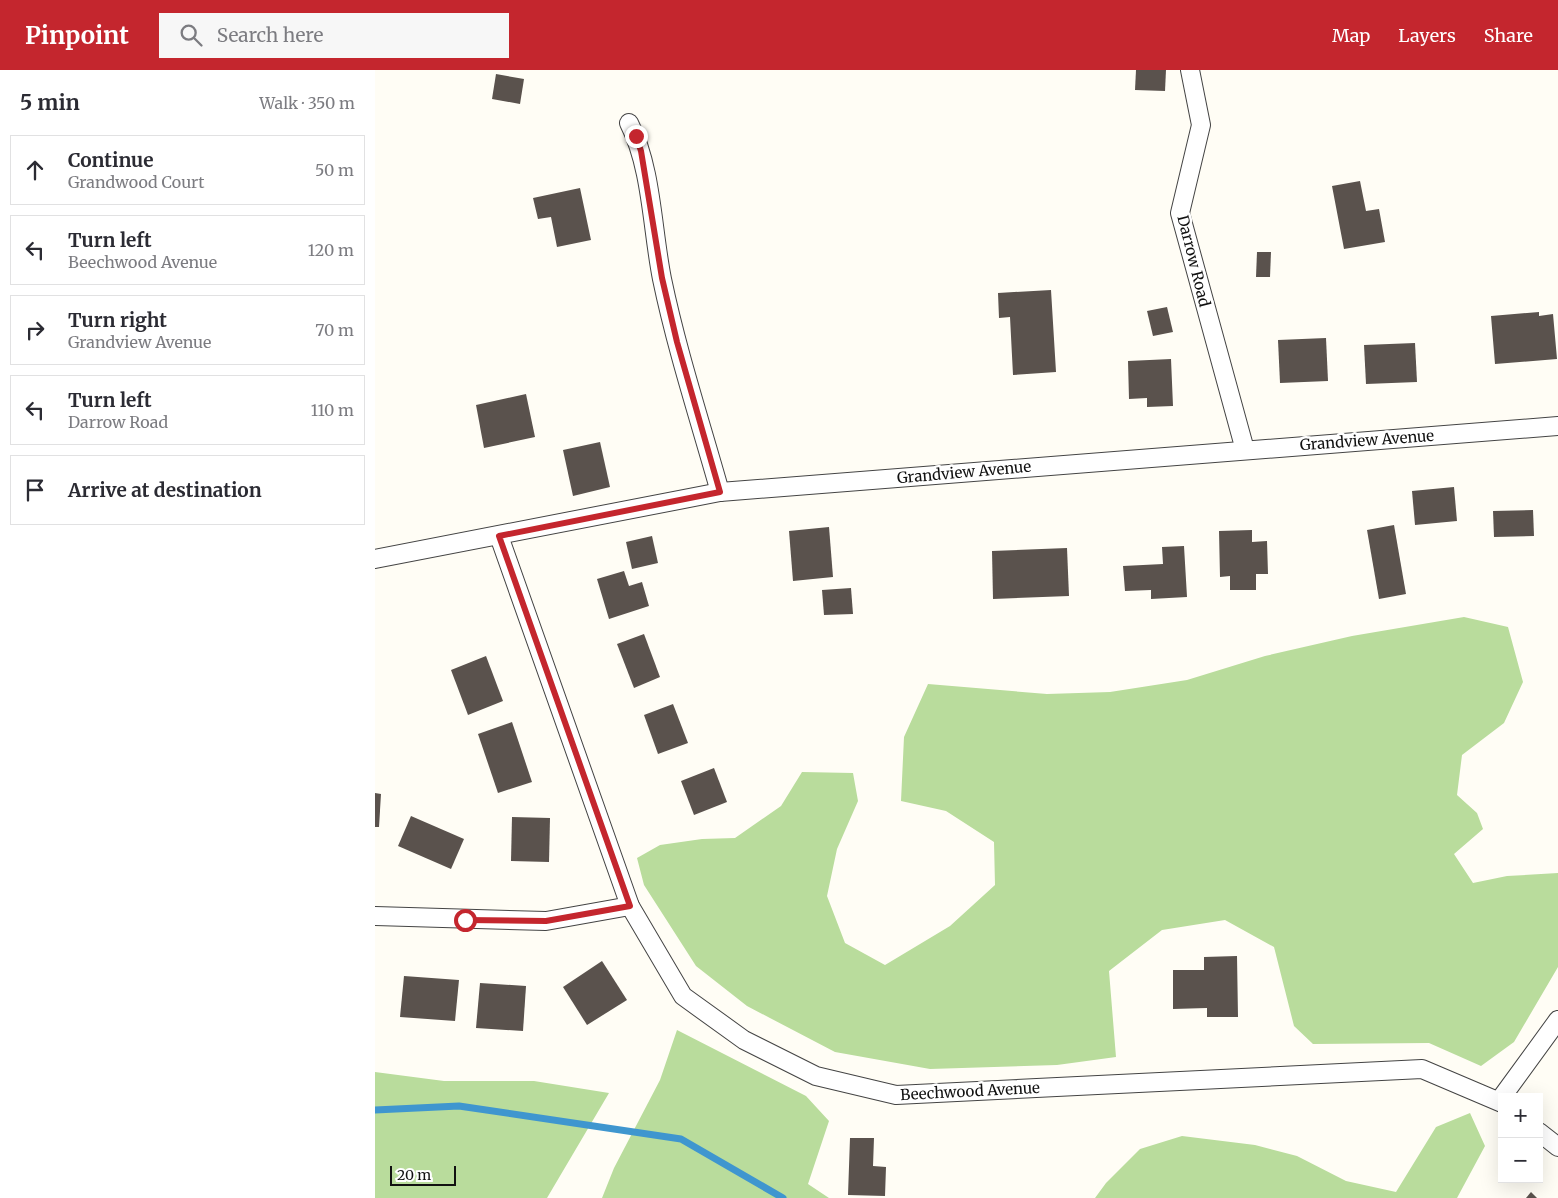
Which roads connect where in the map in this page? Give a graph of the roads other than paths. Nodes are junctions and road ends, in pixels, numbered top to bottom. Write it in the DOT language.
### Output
graph roads {
  1 [pos="1190,70"];
  2 [pos="629,123"];
  3 [pos="1558,426"];
  4 [pos="1245,450"];
  5 [pos="720,492"];
  6 [pos="499,536"];
  7 [pos="375,559"];
  8 [pos="630,906"];
  9 [pos="375,916"];
  10 [pos="1558,1020"];
  11 [pos="1506,1093"];
  12 [pos="1498,1101"];
  13 [pos="1543,1135"];
  14 [pos="1558,1147"];
  1 -- 4 [label="street, Darrow Road"];
  2 -- 5 [label="street"];
  3 -- 4 [label="street, Grandview Avenue"];
  4 -- 5 [label="street, Grandview Avenue"];
  5 -- 6 [label="street, Grandview Avenue"];
  6 -- 7 [label="street, Grandview Avenue"];
  6 -- 8 [label="street, Beechwood Avenue"];
  8 -- 9 [label="street"];
  8 -- 12 [label="street, Beechwood Avenue"];
  10 -- 11 [label="street"];
  13 -- 14 [label="street"];
}
